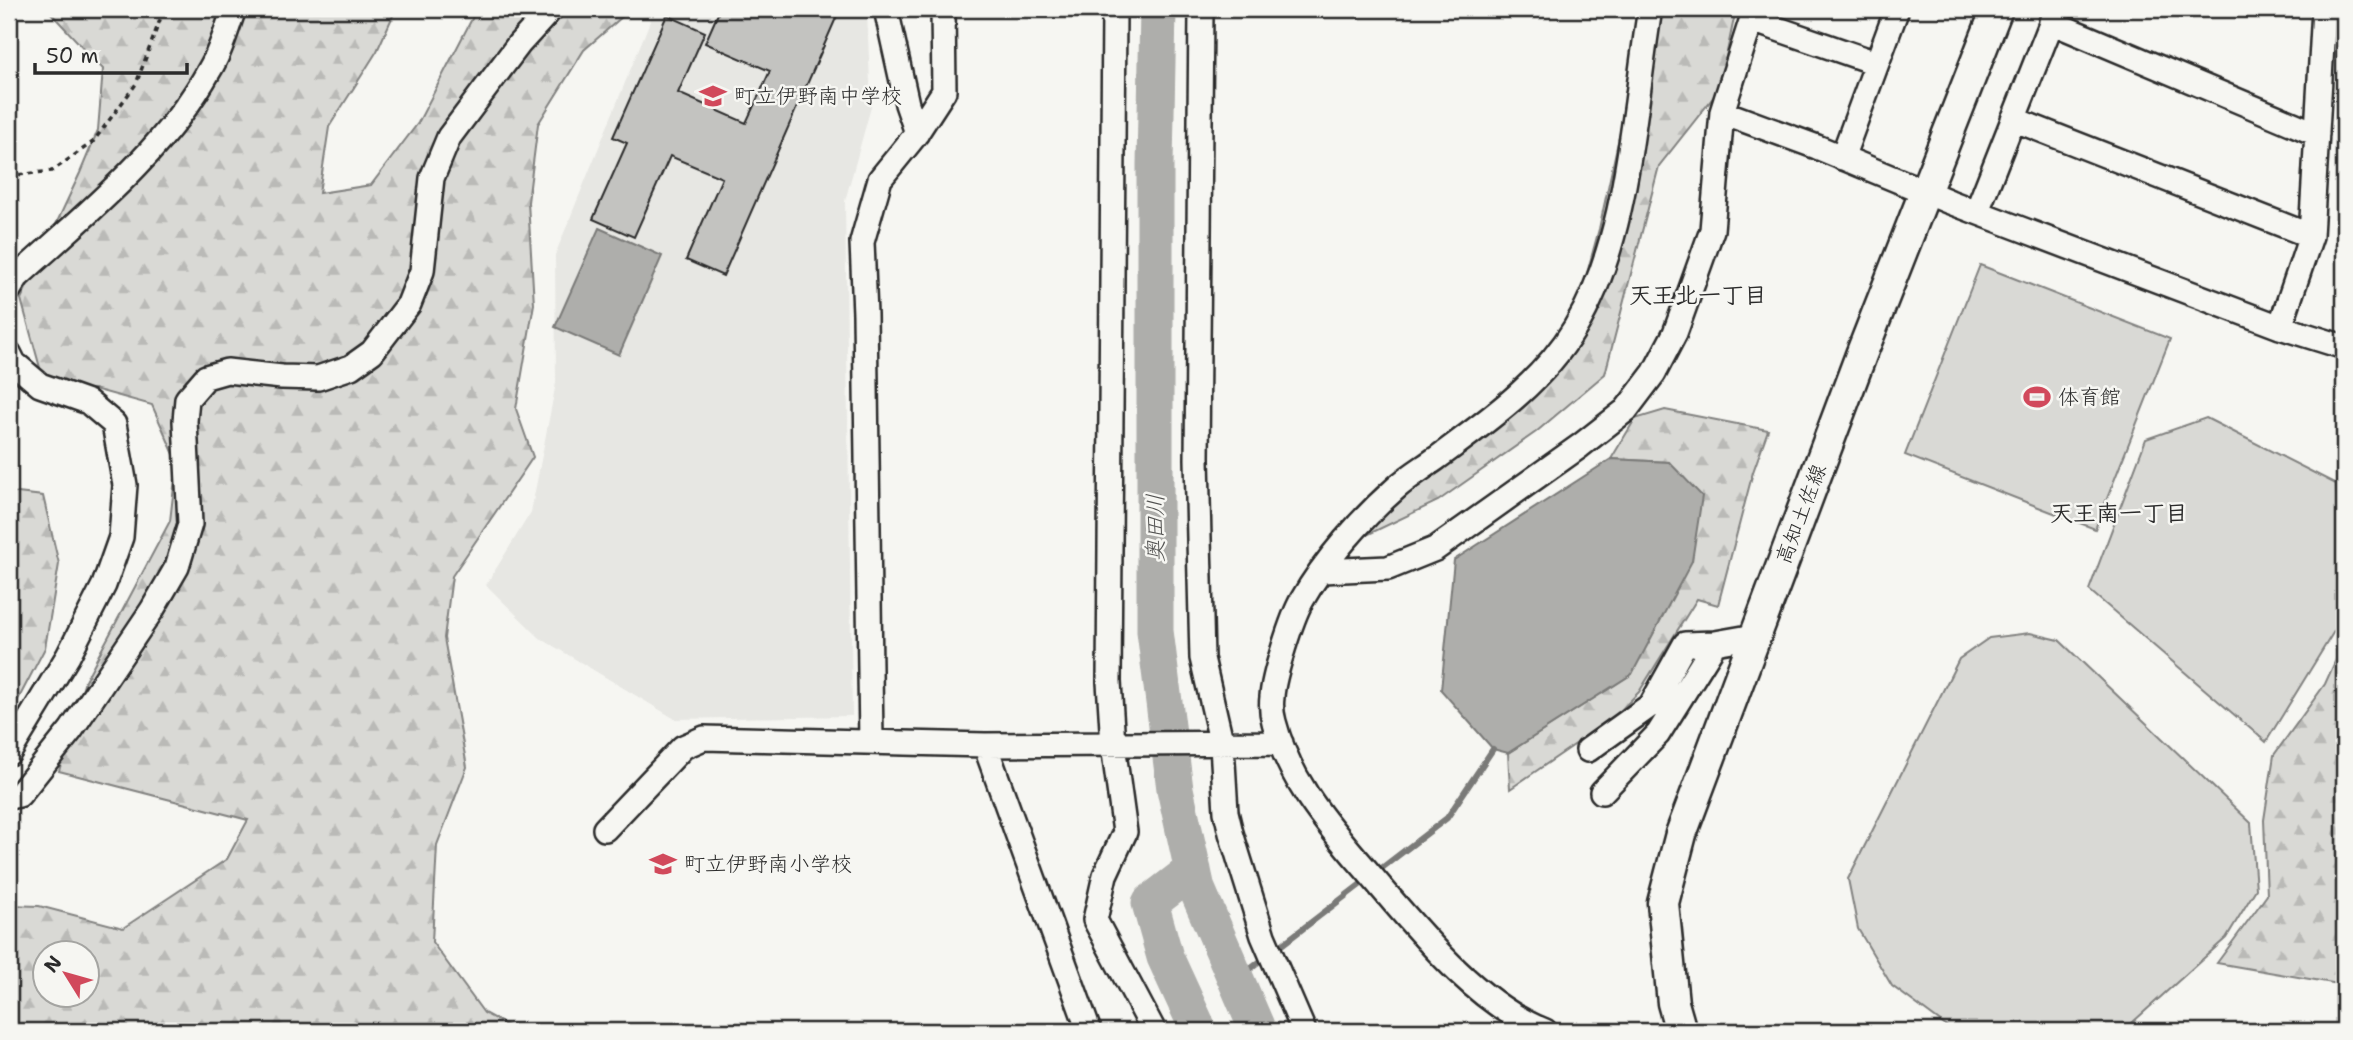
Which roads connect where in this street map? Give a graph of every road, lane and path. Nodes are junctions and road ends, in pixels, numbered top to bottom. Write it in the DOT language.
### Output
graph roads {
  1 [pos="164,9"];
  2 [pos="234,9"];
  3 [pos="551,9"];
  4 [pos="886,9"];
  5 [pos="943,9"];
  6 [pos="1114,9"];
  7 [pos="1201,9"];
  8 [pos="1650,9"];
  9 [pos="1897,9"];
  10 [pos="1997,9"];
  11 [pos="2324,9"];
  12 [pos="1754,15"];
  13 [pos="2054,15"];
  14 [pos="1876,64"];
  15 [pos="1722,112"];
  16 [pos="2013,119"];
  17 [pos="917,133"];
  18 [pos="2317,134"];
  19 [pos="1842,158"];
  20 [pos="9,176"];
  21 [pos="1926,192"];
  22 [pos="1977,211"];
  23 [pos="2311,236"];
  24 [pos="9,290"];
  25 [pos="2280,327"];
  26 [pos="2344,347"];
  27 [pos="9,353"];
  28 [pos="1322,570"];
  29 [pos="1755,636"];
  30 [pos="1715,643"];
  31 [pos="871,743"];
  32 [pos="1281,743"];
  33 [pos="985,745"];
  34 [pos="1113,745"];
  35 [pos="1211,745"];
  36 [pos="1588,750"];
  37 [pos="9,753"];
  38 [pos="1602,792"];
  39 [pos="9,797"];
  40 [pos="605,829"];
  41 [pos="1089,1031"];
  42 [pos="1154,1031"];
  43 [pos="1304,1031"];
  44 [pos="1545,1031"];
  45 [pos="1681,1031"];
  1 -- 20 [label="path"];
  2 -- 24 [label="street"];
  3 -- 39 [label="street"];
  4 -- 17 [label="street"];
  5 -- 17 [label="street"];
  6 -- 34 [label="street"];
  7 -- 35 [label="street"];
  8 -- 28 [label="street"];
  9 -- 14 [label="street"];
  10 -- 21 [label="main road, 高知土佐線"];
  11 -- 18 [label="street"];
  12 -- 14 [label="street"];
  12 -- 15 [label="street"];
  13 -- 16 [label="street"];
  13 -- 18 [label="street"];
  14 -- 19 [label="street"];
  15 -- 19 [label="street"];
  15 -- 28 [label="street"];
  16 -- 22 [label="street"];
  16 -- 23 [label="street"];
  17 -- 31 [label="street"];
  18 -- 23 [label="street"];
  19 -- 21 [label="street"];
  21 -- 22 [label="street"];
  21 -- 29 [label="main road, 高知土佐線"];
  22 -- 25 [label="street"];
  23 -- 25 [label="street"];
  25 -- 26 [label="street"];
  27 -- 37 [label="street"];
  28 -- 32 [label="street"];
  29 -- 30 [label="street"];
  29 -- 45 [label="main road, 高知土佐線"];
  30 -- 36 [label="street"];
  30 -- 38 [label="street"];
  31 -- 33 [label="street"];
  31 -- 40 [label="street"];
  32 -- 35 [label="street"];
  32 -- 44 [label="street"];
  33 -- 34 [label="street"];
  33 -- 41 [label="street"];
  34 -- 35 [label="street"];
  34 -- 42 [label="street"];
  35 -- 43 [label="street"];
}
